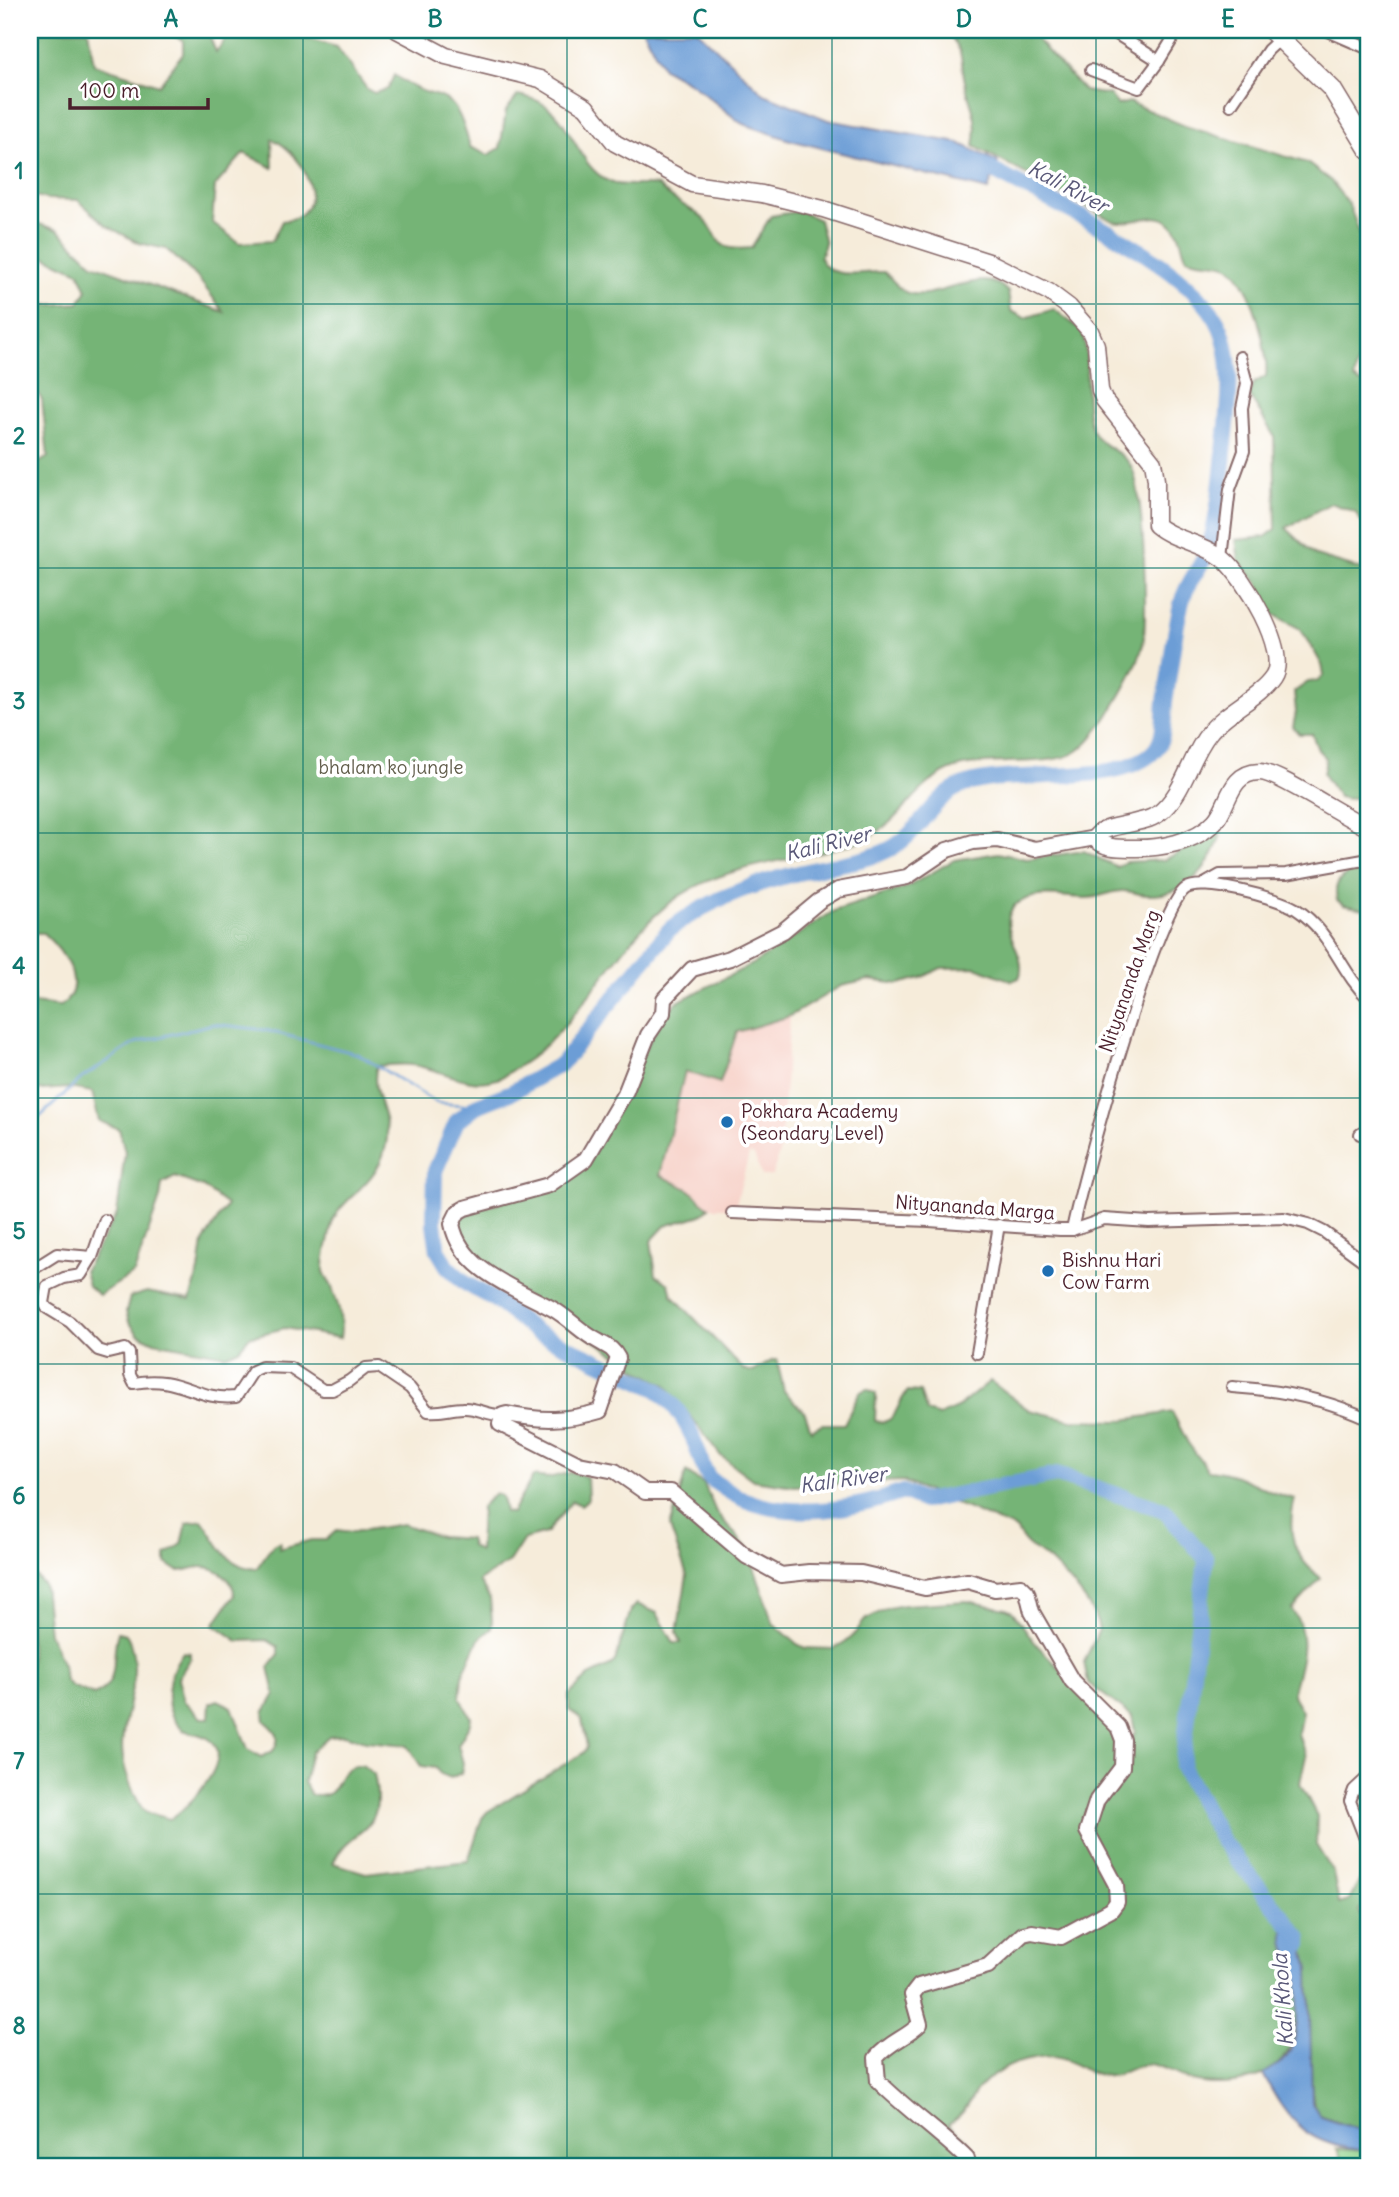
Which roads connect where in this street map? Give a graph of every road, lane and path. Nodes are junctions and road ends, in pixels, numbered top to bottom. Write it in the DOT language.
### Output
graph roads {
  1 [pos="397,30"];
  2 [pos="1178,30"];
  3 [pos="1325,30"];
  4 [pos="1115,33"];
  5 [pos="1275,34"];
  6 [pos="1369,49"];
  7 [pos="1159,61"];
  8 [pos="1091,70"];
  9 [pos="1231,105"];
  10 [pos="1369,150"];
  11 [pos="1240,356"];
  12 [pos="1217,555"];
  13 [pos="1369,828"];
  14 [pos="1095,838"];
  15 [pos="1369,859"];
  16 [pos="1204,884"];
  17 [pos="1369,999"];
  18 [pos="732,1213"];
  19 [pos="105,1220"];
  20 [pos="999,1226"];
  21 [pos="1072,1230"];
  22 [pos="92,1257"];
  23 [pos="1369,1265"];
  24 [pos="30,1271"];
  25 [pos="977,1353"];
  26 [pos="1232,1387"];
  27 [pos="503,1415"];
  28 [pos="1369,1419"];
  29 [pos="1369,1776"];
  30 [pos="1369,1849"];
  31 [pos="968,2167"];
  1 -- 12 [label="main road"];
  2 -- 7 [label="street"];
  3 -- 6 [label="street"];
  4 -- 7 [label="street"];
  5 -- 9 [label="street"];
  5 -- 10 [label="main road"];
  7 -- 8 [label="street"];
  11 -- 12 [label="street"];
  12 -- 14 [label="main road"];
  13 -- 14 [label="main road"];
  14 -- 27 [label="street"];
  15 -- 16 [label="street, Nityananda Marg"];
  16 -- 17 [label="street"];
  16 -- 21 [label="street, Nityananda Marg"];
  18 -- 20 [label="street, Nityananda Marga"];
  19 -- 22 [label="street"];
  20 -- 21 [label="street, Nityananda Marga"];
  20 -- 25 [label="street"];
  21 -- 23 [label="street, Nityananda Marga"];
  22 -- 24 [label="street"];
  22 -- 27 [label="street"];
  26 -- 28 [label="street"];
  27 -- 31 [label="street"];
  29 -- 30 [label="street"];
}
